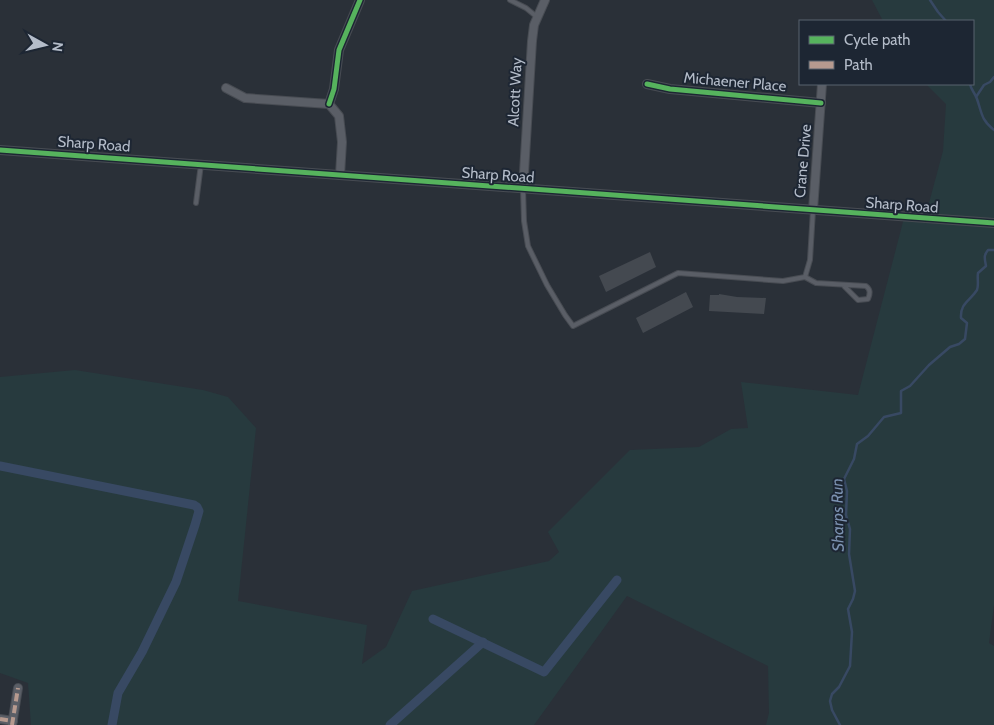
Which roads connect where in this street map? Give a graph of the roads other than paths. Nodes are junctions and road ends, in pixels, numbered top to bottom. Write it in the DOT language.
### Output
graph roads {
  1 [pos="360,0"];
  2 [pos="510,0"];
  3 [pos="545,0"];
  4 [pos="537,17"];
  5 [pos="647,84"];
  6 [pos="822,85"];
  7 [pos="226,88"];
  8 [pos="821,103"];
  9 [pos="329,104"];
  10 [pos="0,150"];
  11 [pos="201,164"];
  12 [pos="340,175"];
  13 [pos="523,189"];
  14 [pos="196,203"];
  15 [pos="813,210"];
  16 [pos="994,223"];
  17 [pos="805,277"];
  18 [pos="843,285"];
  19 [pos="18,688"];
  20 [pos="0,719"];
  21 [pos="12,723"];
  1 -- 9 [label="street"];
  2 -- 4 [label="lane"];
  3 -- 4 [label="street, Alcott Way"];
  4 -- 13 [label="street, Alcott Way"];
  5 -- 8 [label="street, Michaener Place"];
  6 -- 8 [label="street, Crane Drive"];
  7 -- 9 [label="street"];
  8 -- 15 [label="street, Crane Drive"];
  9 -- 12 [label="street"];
  10 -- 11 [label="street, Sharp Road"];
  11 -- 12 [label="street, Sharp Road"];
  11 -- 14 [label="lane"];
  12 -- 13 [label="street, Sharp Road"];
  13 -- 15 [label="street, Sharp Road"];
  13 -- 17 [label="lane"];
  15 -- 16 [label="street, Sharp Road"];
  15 -- 17 [label="lane"];
  17 -- 18 [label="lane"];
  18 -- 18 [label="lane"];
  19 -- 21 [label="street"];
  20 -- 21 [label="street"];
}
